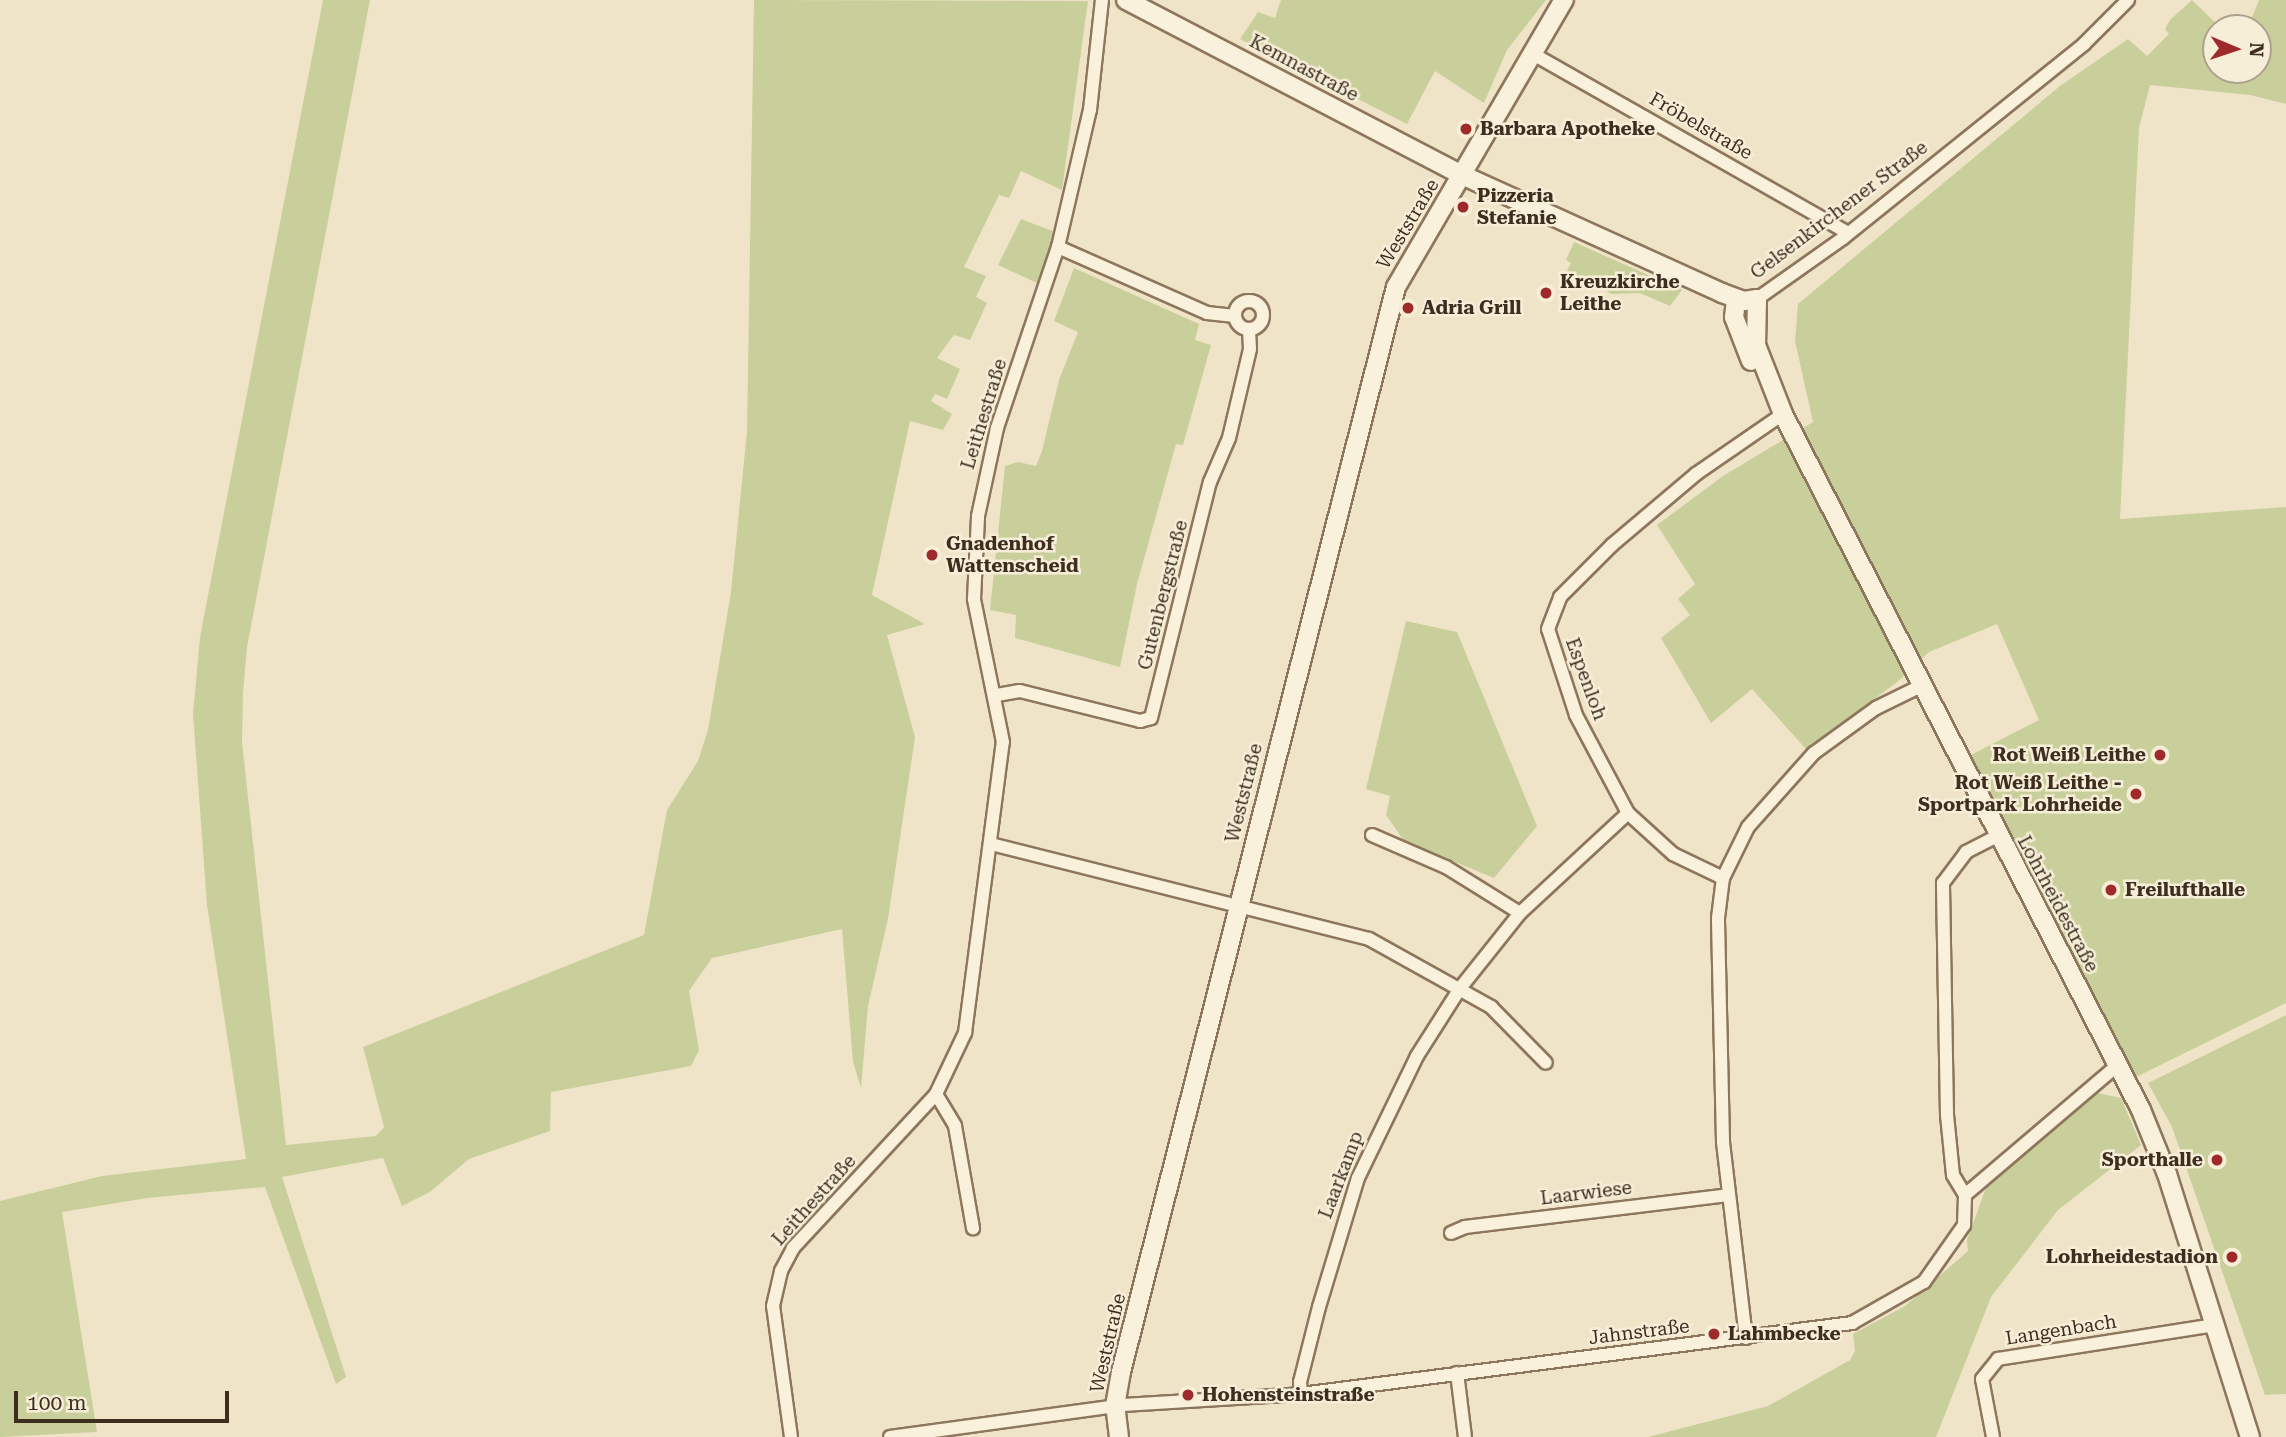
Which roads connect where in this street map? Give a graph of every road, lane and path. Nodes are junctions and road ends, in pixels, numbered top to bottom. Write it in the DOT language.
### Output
graph roads {
  1 [pos="1102,0"];
  2 [pos="1126,0"];
  3 [pos="1564,0"];
  4 [pos="2129,0"];
  5 [pos="1533,54"];
  6 [pos="1462,175"];
  7 [pos="1848,233"];
  8 [pos="1058,247"];
  9 [pos="1736,299"];
  10 [pos="1757,299"];
  11 [pos="1235,316"];
  12 [pos="1249,330"];
  13 [pos="1764,373"];
  14 [pos="1783,414"];
  15 [pos="1921,686"];
  16 [pos="997,695"];
  17 [pos="1628,813"];
  18 [pos="1372,835"];
  19 [pos="1998,836"];
  20 [pos="990,844"];
  21 [pos="1723,878"];
  22 [pos="1238,904"];
  23 [pos="1520,913"];
  24 [pos="1461,987"];
  25 [pos="1546,1063"];
  26 [pos="2118,1065"];
  27 [pos="936,1094"];
  28 [pos="1728,1195"];
  29 [pos="1965,1195"];
  30 [pos="973,1228"];
  31 [pos="1451,1233"];
  32 [pos="2215,1325"];
  33 [pos="1746,1338"];
  34 [pos="1457,1373"];
  35 [pos="1301,1394"];
  36 [pos="1115,1406"];
  37 [pos="792,1437"];
  38 [pos="890,1437"];
  39 [pos="1119,1437"];
  40 [pos="1465,1437"];
  41 [pos="1993,1437"];
  42 [pos="2250,1437"];
  1 -- 8 [label="street, Leithestraße"];
  2 -- 6 [label="street, Kemnastraße"];
  3 -- 5 [label="street, Weststraße"];
  4 -- 7 [label="street, Gelsenkirchener Straße"];
  5 -- 6 [label="street, Weststraße"];
  5 -- 7 [label="street, Fröbelstraße"];
  6 -- 9 [label="street, Gelsenkirchener Straße"];
  6 -- 22 [label="street, Weststraße"];
  7 -- 10 [label="street, Gelsenkirchener Straße"];
  8 -- 11 [label="street, Gutenbergstraße"];
  8 -- 16 [label="street, Leithestraße"];
  9 -- 10 [label="street, Gelsenkirchener Straße"];
  9 -- 13 [label="street, Lohrheidestraße"];
  10 -- 13 [label="street, Lohrheidestraße"];
  11 -- 12 [label="street"];
  11 -- 12 [label="street, Gutenbergstraße"];
  12 -- 16 [label="street, Gutenbergstraße"];
  13 -- 14 [label="street, Lohrheidestraße"];
  14 -- 15 [label="street, Lohrheidestraße"];
  14 -- 17 [label="street, Espenloh"];
  15 -- 19 [label="street, Lohrheidestraße"];
  15 -- 21 [label="street"];
  16 -- 20 [label="street, Leithestraße"];
  17 -- 21 [label="street, Espenloh"];
  17 -- 23 [label="street, Laarkamp"];
  18 -- 23 [label="street"];
  19 -- 26 [label="street, Lohrheidestraße"];
  19 -- 29 [label="street, Jahnstraße"];
  20 -- 22 [label="street"];
  20 -- 27 [label="street, Leithestraße"];
  21 -- 28 [label="street"];
  22 -- 24 [label="street"];
  22 -- 36 [label="street, Weststraße"];
  23 -- 24 [label="street, Laarkamp"];
  24 -- 25 [label="street"];
  24 -- 35 [label="street, Laarkamp"];
  26 -- 29 [label="street"];
  26 -- 32 [label="street, Lohrheidestraße"];
  27 -- 30 [label="street"];
  27 -- 37 [label="street, Leithestraße"];
  28 -- 31 [label="street, Laarwiese"];
  28 -- 33 [label="street"];
  29 -- 33 [label="street, Jahnstraße"];
  32 -- 41 [label="street, Langenbach"];
  32 -- 42 [label="street, Lohrheidestraße"];
  33 -- 34 [label="street, Jahnstraße"];
  34 -- 35 [label="street, Jahnstraße"];
  34 -- 40 [label="street"];
  35 -- 36 [label="street, Jahnstraße"];
  36 -- 38 [label="street"];
  36 -- 39 [label="street, Weststraße"];
}
